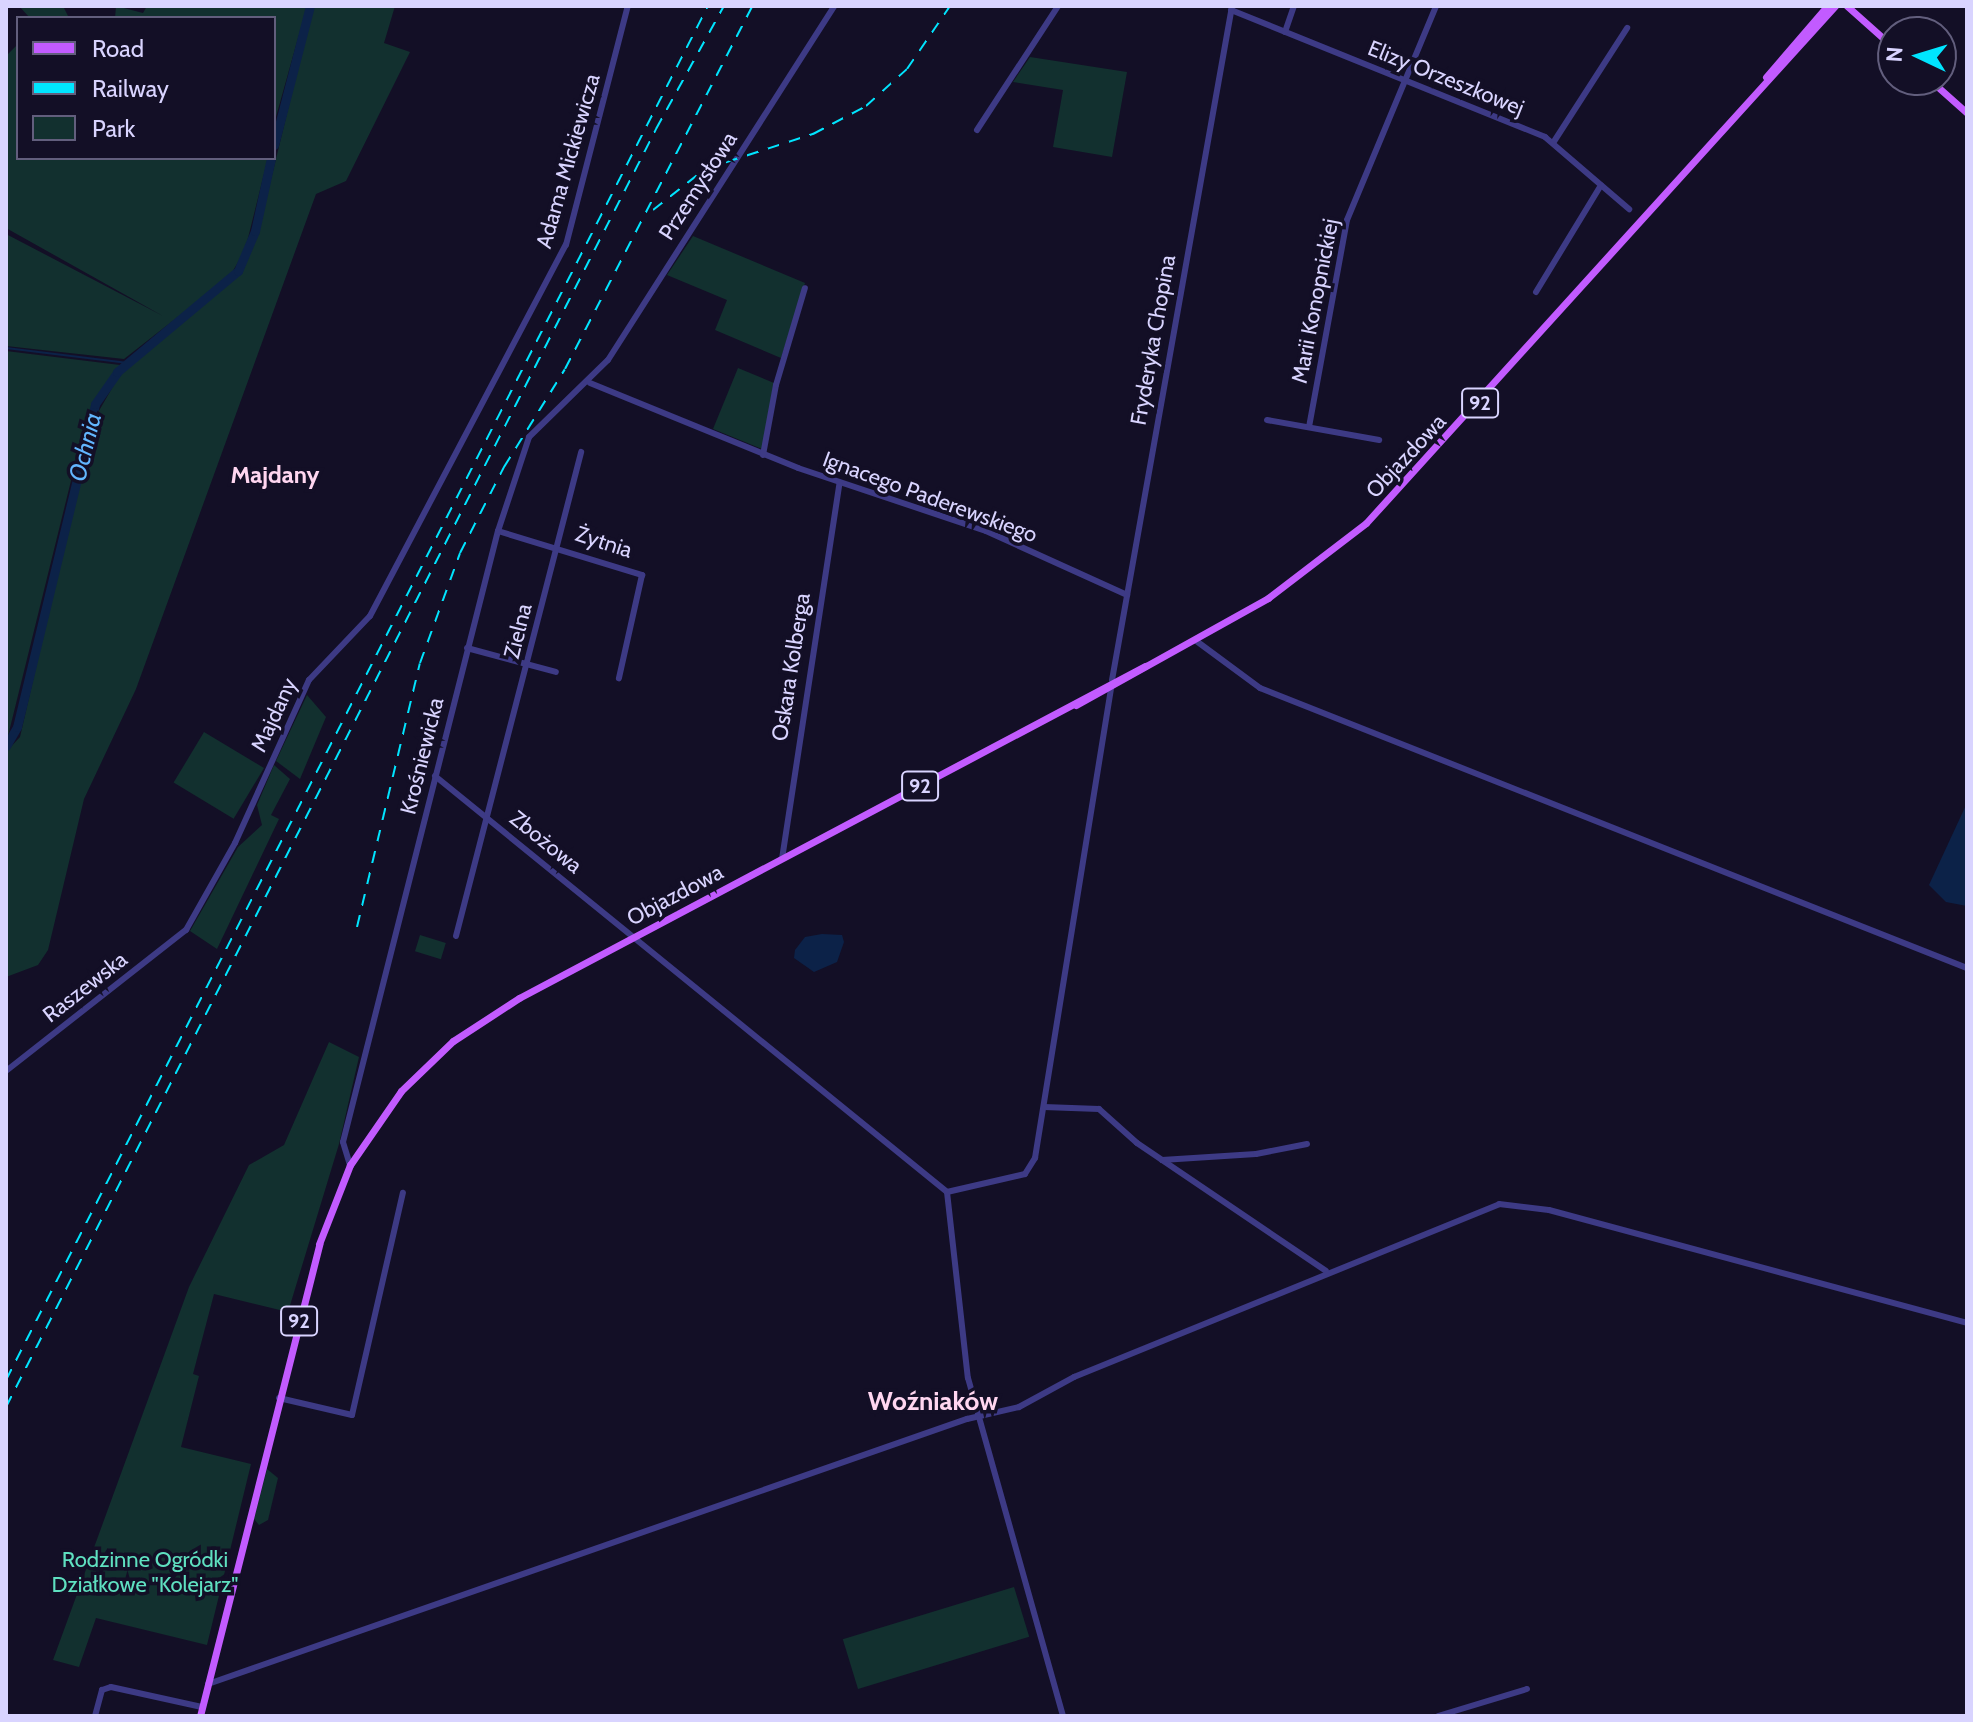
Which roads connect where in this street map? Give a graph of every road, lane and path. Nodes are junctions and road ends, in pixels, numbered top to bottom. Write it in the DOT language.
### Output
graph roads {
  1 [pos="628,6"];
  2 [pos="834,6"];
  3 [pos="1058,6"];
  4 [pos="1294,6"];
  5 [pos="1436,6"];
  6 [pos="1835,6"];
  7 [pos="1847,6"];
  8 [pos="1232,8"];
  9 [pos="1825,8"];
  10 [pos="1627,28"];
  11 [pos="1285,32"];
  12 [pos="1877,33"];
  13 [pos="1404,80"];
  14 [pos="1948,96"];
  15 [pos="1742,107"];
  16 [pos="1967,113"];
  17 [pos="977,130"];
  18 [pos="1553,143"];
  19 [pos="1601,185"];
  20 [pos="1629,209"];
  21 [pos="805,288"];
  22 [pos="1536,292"];
  23 [pos="590,383"];
  24 [pos="483,404"];
  25 [pos="1267,420"];
  26 [pos="1309,427"];
  27 [pos="1379,440"];
  28 [pos="581,452"];
  29 [pos="763,455"];
  30 [pos="840,482"];
  31 [pos="498,531"];
  32 [pos="558,546"];
  33 [pos="1127,595"];
  34 [pos="1195,640"];
  35 [pos="467,648"];
  36 [pos="529,664"];
  37 [pos="556,672"];
  38 [pos="619,678"];
  39 [pos="1112,684"];
  40 [pos="435,776"];
  41 [pos="486,818"];
  42 [pos="782,859"];
  43 [pos="186,930"];
  44 [pos="456,936"];
  45 [pos="633,937"];
  46 [pos="1967,968"];
  47 [pos="6,1071"];
  48 [pos="1044,1107"];
  49 [pos="1307,1144"];
  50 [pos="1162,1160"];
  51 [pos="350,1165"];
  52 [pos="947,1192"];
  53 [pos="403,1193"];
  54 [pos="1326,1271"];
  55 [pos="1967,1323"];
  56 [pos="279,1398"];
  57 [pos="977,1417"];
  58 [pos="208,1684"];
  59 [pos="1527,1689"];
  60 [pos="201,1712"];
  61 [pos="95,1716"];
  62 [pos="1063,1716"];
  63 [pos="1438,1716"];
  1 -- 24 [label="street, Adama Mickiewicza"];
  2 -- 23 [label="street, Przemysłowa"];
  3 -- 17 [label="street"];
  4 -- 11 [label="street"];
  5 -- 13 [label="street, Marii Konopnickiej"];
  6 -- 15 [label="main road, Objazdowa / 92"];
  7 -- 12 [label="main road"];
  8 -- 11 [label="street, Elizy Orzeszkowej"];
  8 -- 33 [label="street, Fryderyka Chopina"];
  9 -- 15 [label="main road, Objazdowa / 92"];
  10 -- 18 [label="street"];
  11 -- 13 [label="street, Elizy Orzeszkowej"];
  13 -- 18 [label="street, Elizy Orzeszkowej"];
  13 -- 26 [label="street, Marii Konopnickiej"];
  14 -- 16 [label="main road"];
  15 -- 34 [label="main road, Objazdowa / 92"];
  18 -- 19 [label="street, Elizy Orzeszkowej"];
  19 -- 20 [label="street, Elizy Orzeszkowej"];
  19 -- 22 [label="street"];
  21 -- 29 [label="street"];
  23 -- 29 [label="street, Ignacego Paderewskiego"];
  23 -- 31 [label="street, Krośniewicka"];
  24 -- 43 [label="street, Majdany"];
  25 -- 26 [label="street"];
  26 -- 27 [label="street"];
  28 -- 32 [label="street, Zielna"];
  29 -- 30 [label="street, Ignacego Paderewskiego"];
  30 -- 33 [label="street, Ignacego Paderewskiego"];
  30 -- 42 [label="street, Oskara Kolberga"];
  31 -- 32 [label="street, Żytnia"];
  31 -- 35 [label="street, Krośniewicka"];
  32 -- 36 [label="street, Zielna"];
  32 -- 38 [label="street, Żytnia"];
  33 -- 39 [label="street, Fryderyka Chopina"];
  34 -- 39 [label="main road, Objazdowa / 92"];
  34 -- 46 [label="street"];
  35 -- 36 [label="street"];
  35 -- 40 [label="street, Krośniewicka"];
  36 -- 37 [label="street"];
  36 -- 41 [label="street, Zielna"];
  39 -- 42 [label="main road, Objazdowa / 92"];
  39 -- 48 [label="street, Fryderyka Chopina"];
  40 -- 41 [label="street, Zbożowa"];
  40 -- 51 [label="street, Krośniewicka"];
  41 -- 44 [label="street, Zielna"];
  41 -- 45 [label="street, Zbożowa"];
  42 -- 45 [label="main road, Objazdowa / 92"];
  43 -- 47 [label="street, Raszewska"];
  45 -- 51 [label="main road, Objazdowa / 92"];
  45 -- 52 [label="street, Zbożowa"];
  48 -- 50 [label="street"];
  48 -- 52 [label="street, Fryderyka Chopina"];
  49 -- 50 [label="street"];
  50 -- 54 [label="street"];
  51 -- 56 [label="main road, 92"];
  52 -- 57 [label="street"];
  53 -- 56 [label="street"];
  54 -- 55 [label="street"];
  54 -- 57 [label="street"];
  56 -- 58 [label="main road, 92"];
  57 -- 58 [label="street"];
  57 -- 62 [label="street"];
  58 -- 60 [label="main road, 92"];
  59 -- 63 [label="street"];
  60 -- 61 [label="street"];
}
